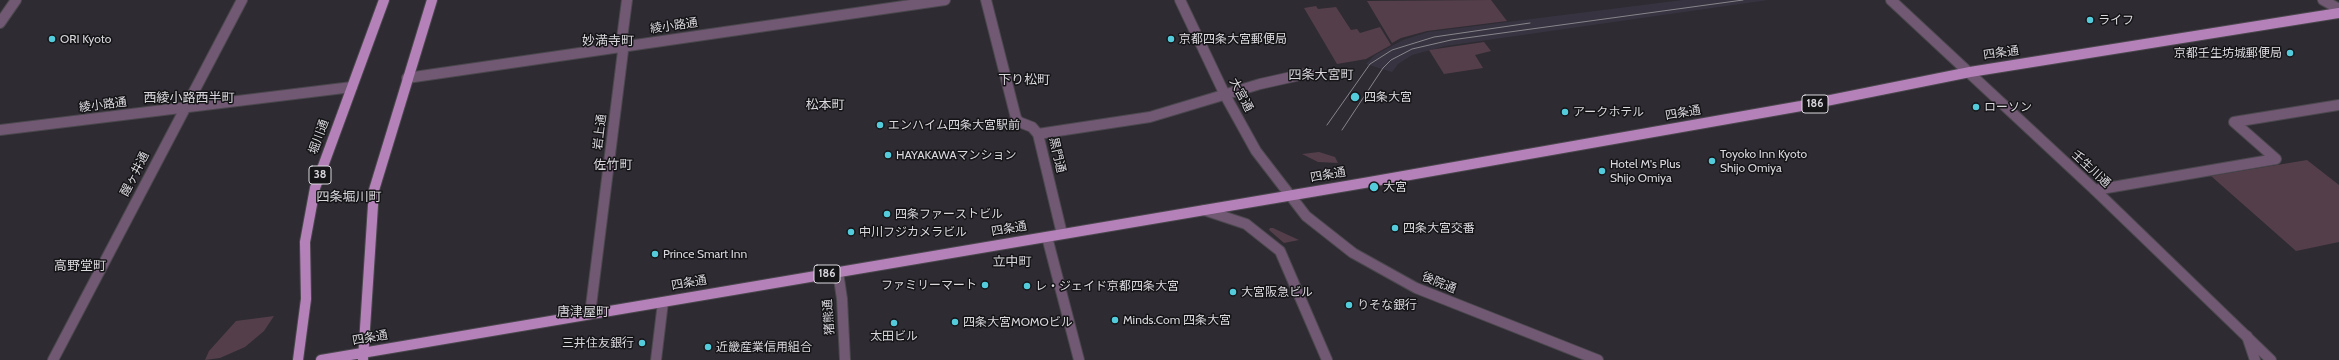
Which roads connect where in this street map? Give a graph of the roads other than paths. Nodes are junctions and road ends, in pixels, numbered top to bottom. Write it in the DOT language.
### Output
graph roads {
  1 [pos="16,0"];
  2 [pos="242,0"];
  3 [pos="384,0"];
  4 [pos="432,0"];
  5 [pos="627,0"];
  6 [pos="945,0"];
  7 [pos="986,0"];
  8 [pos="1180,0"];
  9 [pos="1891,0"];
  10 [pos="2323,0"];
  11 [pos="2339,9"];
  12 [pos="2339,13"];
  13 [pos="0,24"];
  14 [pos="621,46"];
  15 [pos="1970,72"];
  16 [pos="1309,73"];
  17 [pos="407,78"];
  18 [pos="352,87"];
  19 [pos="1225,95"];
  20 [pos="2339,105"];
  21 [pos="184,109"];
  22 [pos="0,130"];
  23 [pos="1038,134"];
  24 [pos="2095,190"];
  25 [pos="1290,195"];
  26 [pos="1204,210"];
  27 [pos="1062,234"];
  28 [pos="1047,237"];
  29 [pos="838,272"];
  30 [pos="663,302"];
  31 [pos="590,314"];
  32 [pos="2247,336"];
  33 [pos="364,357"];
  34 [pos="53,360"];
  35 [pos="298,360"];
  36 [pos="321,360"];
  37 [pos="656,360"];
  38 [pos="845,360"];
  39 [pos="1079,360"];
  40 [pos="1327,360"];
  41 [pos="1598,360"];
  42 [pos="2255,360"];
  43 [pos="2271,360"];
  1 -- 13 [label="street"];
  2 -- 21 [label="street, 醒ヶ井通"];
  3 -- 18 [label="main road, 堀川通 / 38"];
  4 -- 17 [label="main road"];
  5 -- 14 [label="street, 岩上通"];
  6 -- 14 [label="street, 綾小路通"];
  7 -- 23 [label="street, 黒門通"];
  8 -- 19 [label="street, 大宮通"];
  9 -- 15 [label="street, 壬生川通"];
  10 -- 11 [label="street"];
  12 -- 15 [label="main road, 四条通 / 186"];
  14 -- 17 [label="street, 綾小路通"];
  14 -- 31 [label="street, 岩上通"];
  15 -- 24 [label="street, 壬生川通"];
  15 -- 25 [label="main road, 四条通 / 186"];
  16 -- 19 [label="street"];
  17 -- 33 [label="main road"];
  18 -- 21 [label="street, 綾小路通"];
  18 -- 35 [label="main road, 堀川通 / 38"];
  19 -- 23 [label="street"];
  19 -- 25 [label="street, 大宮通"];
  20 -- 24 [label="street"];
  21 -- 22 [label="street, 綾小路通"];
  21 -- 34 [label="street, 醒ヶ井通"];
  23 -- 27 [label="street, 黒門通"];
  24 -- 32 [label="street, 壬生川通"];
  25 -- 26 [label="main road, 四条通 / 186"];
  25 -- 41 [label="street, 後院通"];
  26 -- 27 [label="main road, 四条通 / 186"];
  26 -- 40 [label="street"];
  27 -- 28 [label="main road, 四条通 / 186"];
  28 -- 29 [label="main road, 四条通 / 186"];
  28 -- 39 [label="street"];
  29 -- 30 [label="main road, 四条通 / 186"];
  29 -- 38 [label="street, 猪熊通"];
  30 -- 31 [label="main road, 四条通 / 186"];
  30 -- 37 [label="street"];
  31 -- 33 [label="main road, 四条通 / 186"];
  32 -- 42 [label="street"];
  32 -- 43 [label="street, 壬生川通"];
  33 -- 36 [label="main road, 四条通 / 186"];
}
